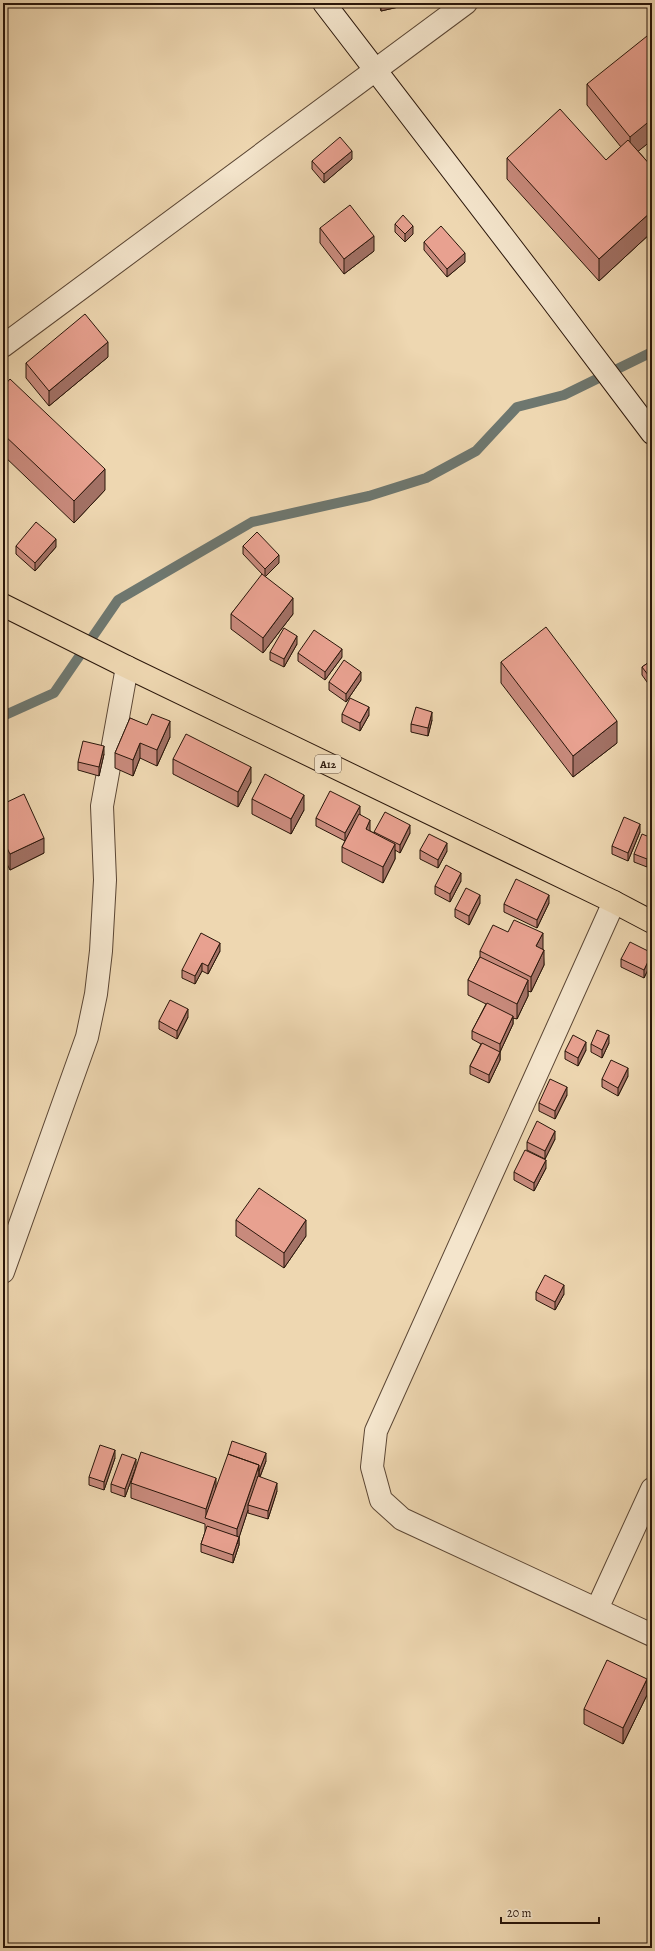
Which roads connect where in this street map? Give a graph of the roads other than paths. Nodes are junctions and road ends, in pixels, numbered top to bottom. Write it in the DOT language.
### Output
graph roads {
  1 [pos="324,3"];
  2 [pos="466,3"];
  3 [pos="375,70"];
  4 [pos="3,346"];
  5 [pos="652,433"];
  6 [pos="3,605"];
  7 [pos="127,667"];
  8 [pos="614,902"];
  9 [pos="652,922"];
  10 [pos="3,1272"];
  11 [pos="652,1489"];
  12 [pos="597,1609"];
  13 [pos="652,1635"];
  1 -- 3 [label="street"];
  2 -- 3 [label="street"];
  3 -- 4 [label="street"];
  3 -- 5 [label="street"];
  6 -- 7 [label="main road, A12"];
  7 -- 8 [label="main road, A12"];
  7 -- 10 [label="street"];
  8 -- 9 [label="main road, A12"];
  8 -- 12 [label="street"];
  11 -- 12 [label="street"];
  12 -- 13 [label="street"];
}
